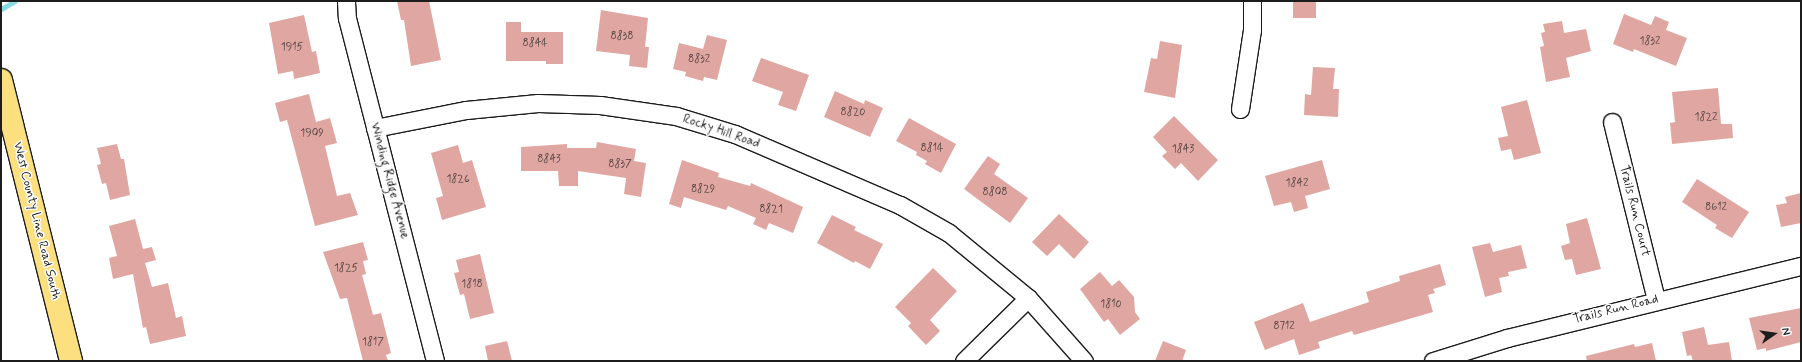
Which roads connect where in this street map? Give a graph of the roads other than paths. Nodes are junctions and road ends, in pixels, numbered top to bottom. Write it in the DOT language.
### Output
graph roads {
  1 [pos="346,1"];
  2 [pos="1252,1"];
  3 [pos="1,80"];
  4 [pos="1240,109"];
  5 [pos="1612,122"];
  6 [pos="374,128"];
  7 [pos="1801,266"];
  8 [pos="1028,298"];
  9 [pos="1656,300"];
  10 [pos="71,361"];
  11 [pos="435,361"];
  12 [pos="964,361"];
  13 [pos="1084,361"];
  14 [pos="1433,361"];
  1 -- 6 [label="street, Winding Ridge Avenue"];
  2 -- 4 [label="street"];
  3 -- 10 [label="main road, West County Line Road South"];
  5 -- 9 [label="street, Trails Run Court"];
  6 -- 8 [label="street, Rocky Hill Road"];
  6 -- 11 [label="street, Winding Ridge Avenue"];
  7 -- 9 [label="street, Trails Run Road"];
  8 -- 12 [label="street"];
  8 -- 13 [label="street, Rocky Hill Road"];
  9 -- 14 [label="street, Trails Run Road"];
}
